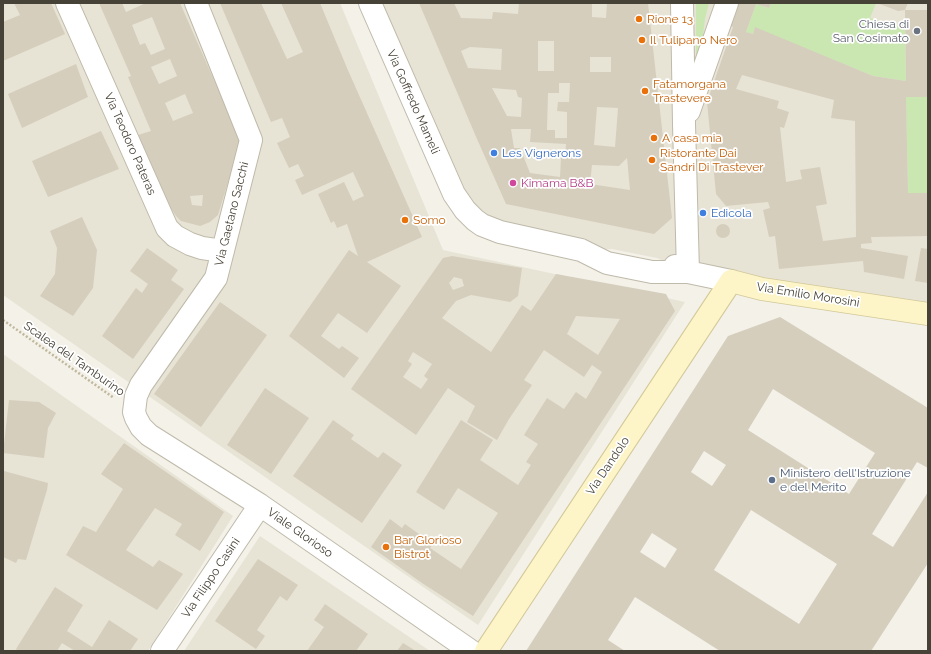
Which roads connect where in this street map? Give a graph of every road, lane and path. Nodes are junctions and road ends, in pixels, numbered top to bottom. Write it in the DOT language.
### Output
graph roads {
  1 [pos="67,3"];
  2 [pos="196,3"];
  3 [pos="370,3"];
  4 [pos="682,3"];
  5 [pos="727,3"];
  6 [pos="684,124"];
  7 [pos="457,200"];
  8 [pos="223,251"];
  9 [pos="688,272"];
  10 [pos="731,281"];
  11 [pos="928,314"];
  12 [pos="3,320"];
  13 [pos="134,412"];
  14 [pos="260,505"];
  15 [pos="162,651"];
  16 [pos="471,651"];
  17 [pos="486,651"];
  1 -- 8 [label="street, Via Teodoro Pateras"];
  2 -- 8 [label="street, Via Gaetano Sacchi"];
  3 -- 7 [label="street, Via Goffredo Mameli"];
  4 -- 6 [label="street"];
  5 -- 6 [label="street"];
  6 -- 9 [label="street"];
  7 -- 9 [label="street, Via Emilio Morosini"];
  8 -- 13 [label="street, Via Gaetano Sacchi"];
  9 -- 10 [label="street, Via Emilio Morosini"];
  10 -- 11 [label="street, Via Emilio Morosini"];
  10 -- 17 [label="street, Via Dandolo"];
  12 -- 13 [label="path, Scalea del Tamburino"];
  13 -- 14 [label="street, Viale Glorioso"];
  14 -- 15 [label="street, Via Filippo Casini"];
  14 -- 16 [label="street, Viale Glorioso"];
}
